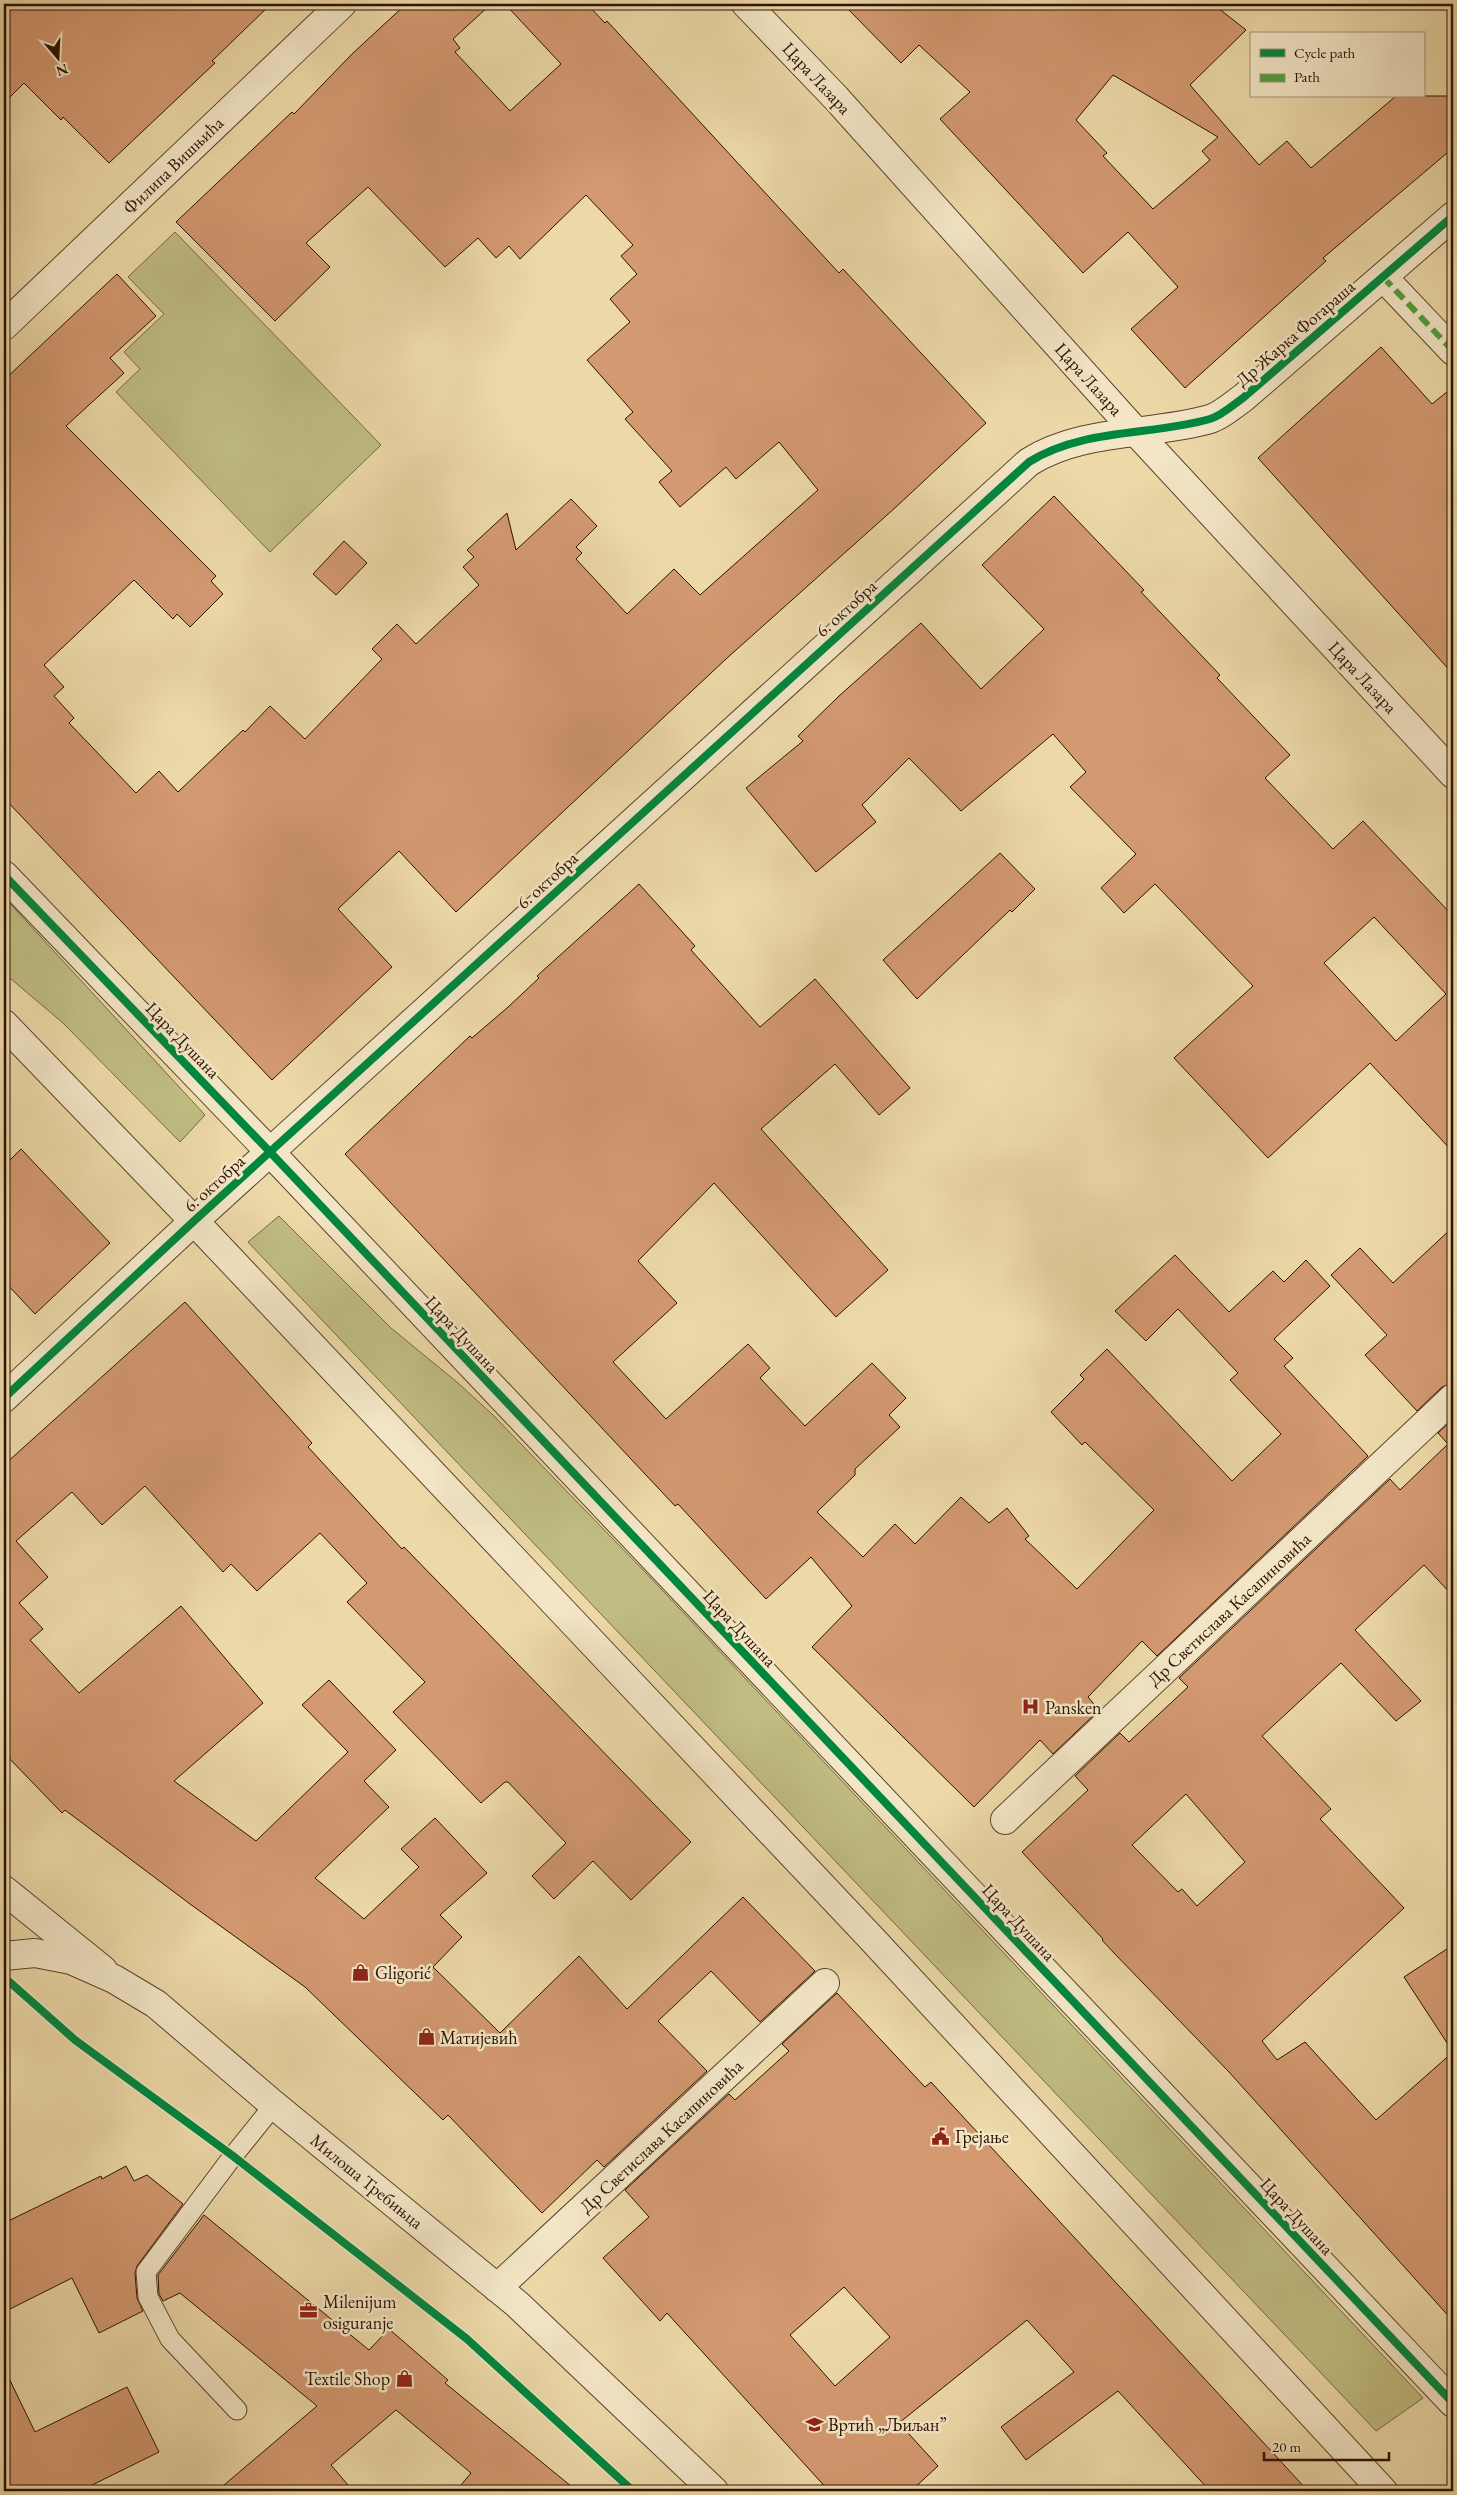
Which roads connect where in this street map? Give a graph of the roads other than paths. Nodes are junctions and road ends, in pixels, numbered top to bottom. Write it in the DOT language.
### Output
graph roads {
  1 [pos="342,4"];
  2 [pos="746,4"];
  3 [pos="1453,216"];
  4 [pos="1383,277"];
  5 [pos="4,326"];
  6 [pos="1453,352"];
  7 [pos="1136,432"];
  8 [pos="1453,774"];
  9 [pos="4,875"];
  10 [pos="4,1024"];
  11 [pos="270,1152"];
  12 [pos="194,1221"];
  13 [pos="4,1398"];
  14 [pos="1453,1398"];
  15 [pos="1005,1820"];
  16 [pos="4,1890"];
  17 [pos="4,1956"];
  18 [pos="114,1978"];
  19 [pos="825,1984"];
  20 [pos="274,2105"];
  21 [pos="497,2288"];
  22 [pos="1453,2403"];
  23 [pos="237,2410"];
  24 [pos="714,2491"];
  25 [pos="1383,2491"];
  1 -- 5 [label="street, Филипа Вишњића"];
  2 -- 7 [label="street, Цара Лазара"];
  3 -- 4 [label="street, Др Жарка Фогараша"];
  4 -- 6 [label="street"];
  4 -- 7 [label="street, Др Жарка Фогараша"];
  7 -- 8 [label="street, Цара Лазара"];
  7 -- 11 [label="street, 6. октобра"];
  9 -- 11 [label="street, Цара Душана"];
  10 -- 12 [label="street"];
  11 -- 12 [label="street, 6. октобра"];
  11 -- 22 [label="street, Цара Душана"];
  12 -- 13 [label="street, 6. октобра"];
  12 -- 25 [label="street"];
  14 -- 15 [label="street, Др Светислава Касапиновића"];
  16 -- 18 [label="street, Милоша Требињца"];
  17 -- 18 [label="street"];
  18 -- 20 [label="street, Милоша Требињца"];
  19 -- 21 [label="street, Др Светислава Касапиновића"];
  20 -- 21 [label="street, Милоша Требињца"];
  20 -- 23 [label="lane"];
  21 -- 24 [label="street, Милоша Требињца"];
}
